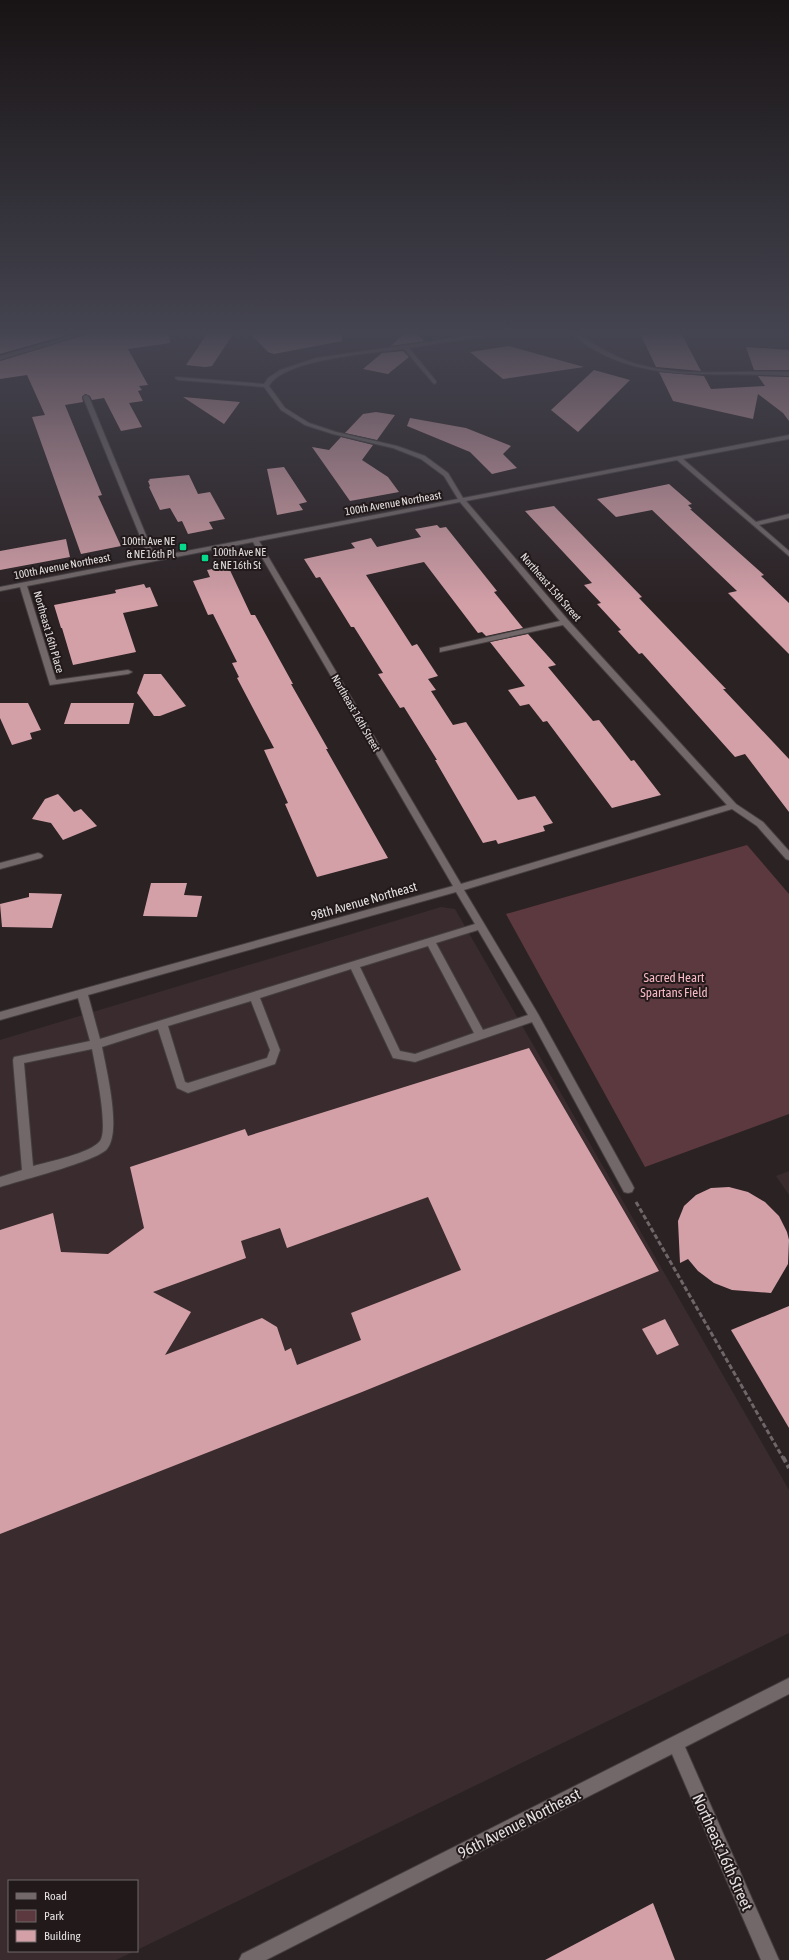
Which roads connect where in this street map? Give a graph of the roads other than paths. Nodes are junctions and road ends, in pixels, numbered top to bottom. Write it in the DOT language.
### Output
graph roads {
  1 [pos="96,422"];
  2 [pos="306,422"];
  3 [pos="789,437"];
  4 [pos="679,459"];
  5 [pos="462,500"];
  6 [pos="789,516"];
  7 [pos="754,524"];
  8 [pos="254,539"];
  9 [pos="789,554"];
  10 [pos="152,558"];
  11 [pos="23,584"];
  12 [pos="0,589"];
  13 [pos="565,622"];
  14 [pos="443,650"];
  15 [pos="128,672"];
  16 [pos="733,806"];
  17 [pos="38,856"];
  18 [pos="789,857"];
  19 [pos="0,866"];
  20 [pos="458,888"];
  21 [pos="480,926"];
  22 [pos="430,941"];
  23 [pos="354,965"];
  24 [pos="82,993"];
  25 [pos="254,996"];
  26 [pos="0,1016"];
  27 [pos="534,1018"];
  28 [pos="162,1024"];
  29 [pos="481,1036"];
  30 [pos="96,1044"];
  31 [pos="28,1173"];
  32 [pos="0,1182"];
  33 [pos="628,1188"];
  34 [pos="789,1686"];
  35 [pos="675,1743"];
  36 [pos="248,1960"];
  37 [pos="770,1960"];
  1 -- 10 [label="street"];
  2 -- 5 [label="street, Northeast 15th Street"];
  3 -- 4 [label="street, 100th Avenue Northeast"];
  4 -- 5 [label="street, 100th Avenue Northeast"];
  4 -- 7 [label="street"];
  5 -- 8 [label="street, 100th Avenue Northeast"];
  5 -- 13 [label="street, Northeast 15th Street"];
  6 -- 7 [label="street"];
  7 -- 9 [label="street"];
  8 -- 10 [label="street, 100th Avenue Northeast"];
  8 -- 20 [label="street, Northeast 16th Street"];
  10 -- 11 [label="street, 100th Avenue Northeast"];
  11 -- 12 [label="street, 100th Avenue Northeast"];
  11 -- 15 [label="street, Northeast 16th Place"];
  13 -- 14 [label="street"];
  13 -- 16 [label="street, Northeast 15th Street"];
  16 -- 18 [label="street, Northeast 15th Street"];
  16 -- 20 [label="street, 98th Avenue Northeast"];
  17 -- 19 [label="street"];
  20 -- 21 [label="street, Northeast 16th Street"];
  20 -- 24 [label="street, 98th Avenue Northeast"];
  21 -- 22 [label="street"];
  21 -- 27 [label="street, Northeast 16th Street"];
  22 -- 23 [label="street"];
  22 -- 29 [label="street"];
  23 -- 25 [label="street"];
  23 -- 29 [label="street"];
  24 -- 26 [label="street, 98th Avenue Northeast"];
  24 -- 30 [label="street"];
  25 -- 28 [label="street"];
  25 -- 28 [label="street"];
  27 -- 29 [label="street"];
  27 -- 33 [label="street, Northeast 16th Street"];
  28 -- 30 [label="street"];
  30 -- 31 [label="street"];
  30 -- 31 [label="street"];
  31 -- 32 [label="street"];
  34 -- 35 [label="street, 96th Avenue Northeast"];
  35 -- 36 [label="street, 96th Avenue Northeast"];
  35 -- 37 [label="street, Northeast 16th Street"];
}
